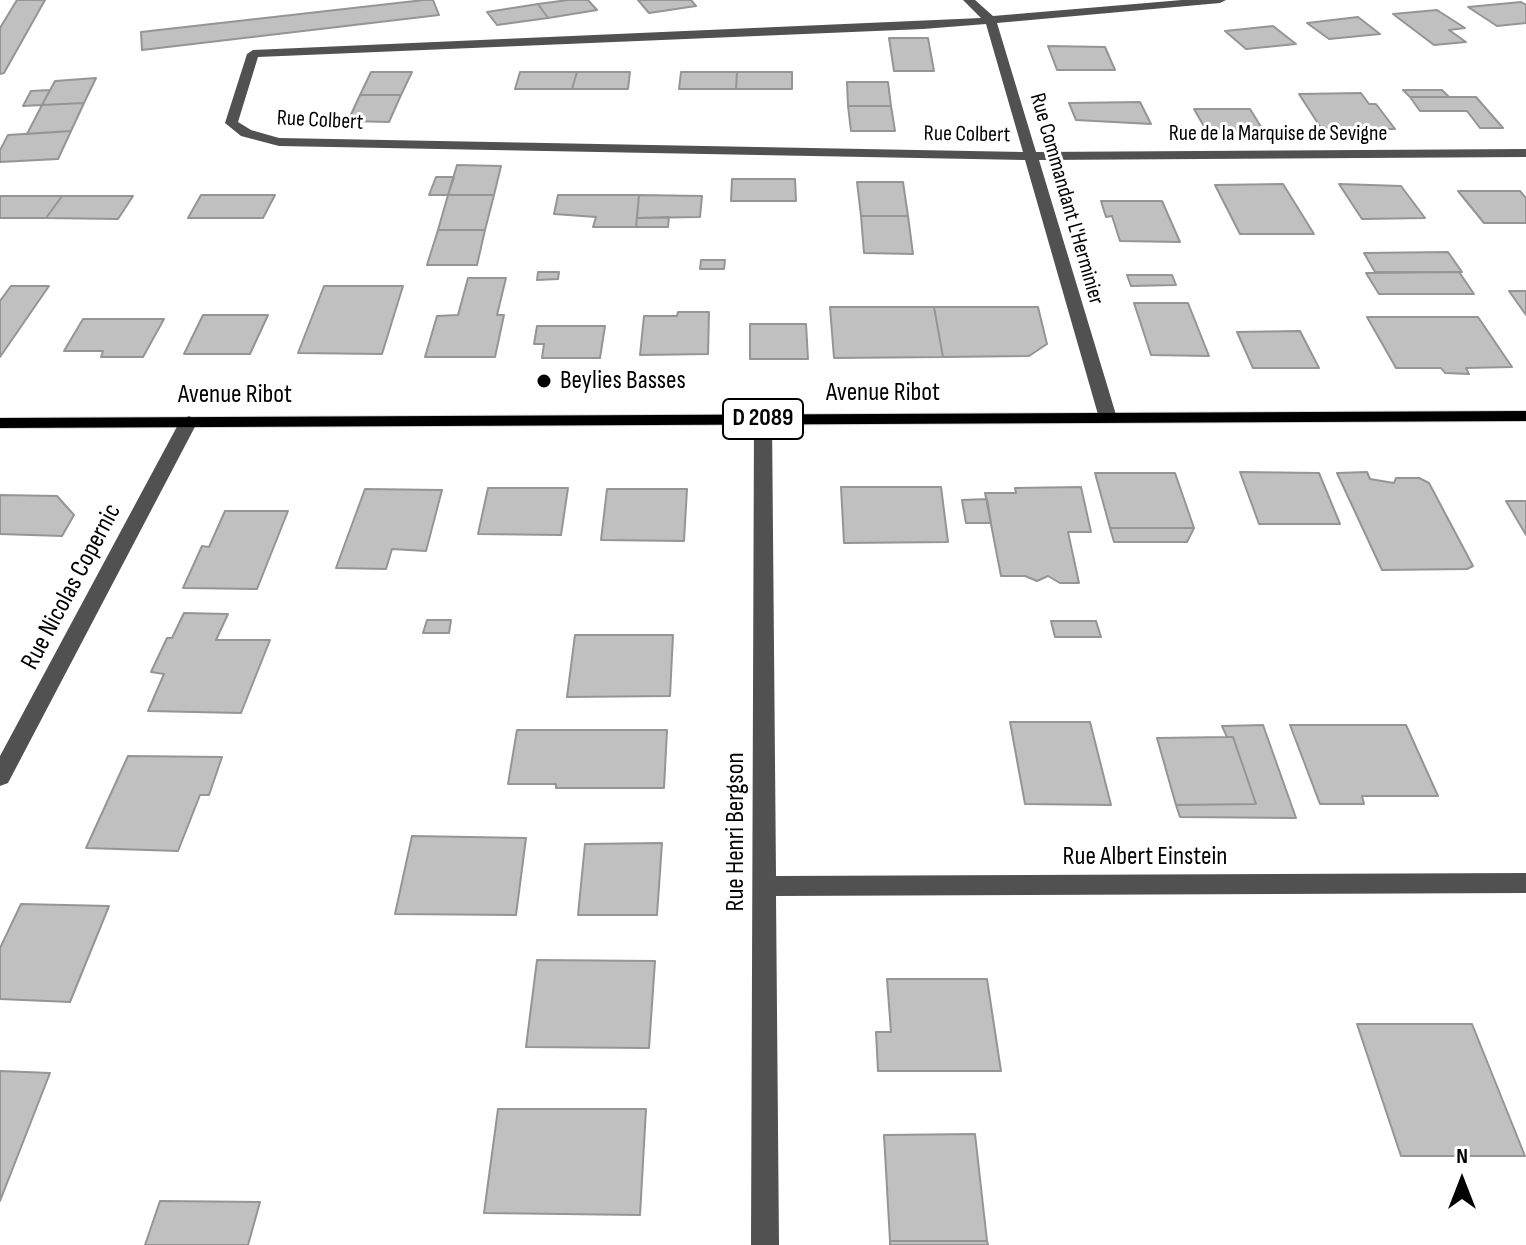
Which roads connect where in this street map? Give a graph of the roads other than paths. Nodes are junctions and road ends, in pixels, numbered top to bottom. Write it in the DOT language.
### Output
graph roads {
  1 [pos="969,0"];
  2 [pos="1220,0"];
  3 [pos="991,21"];
  4 [pos="1526,153"];
  5 [pos="1030,156"];
  6 [pos="1526,416"];
  7 [pos="1108,418"];
  8 [pos="763,419"];
  9 [pos="189,421"];
  10 [pos="0,423"];
  11 [pos="0,777"];
  12 [pos="1526,883"];
  13 [pos="764,886"];
  14 [pos="765,1245"];
  1 -- 3 [label="street"];
  2 -- 3 [label="street, Rue Colbert"];
  3 -- 5 [label="street, Rue Commandant L'Herminier"];
  3 -- 5 [label="street, Rue Colbert"];
  4 -- 5 [label="street, Rue de la Marquise de Sevigne"];
  5 -- 7 [label="street, Rue Commandant L'Herminier"];
  6 -- 7 [label="main road, Avenue Ribot / D 2089"];
  7 -- 8 [label="main road, Avenue Ribot / D 2089"];
  8 -- 9 [label="main road, Avenue Ribot / D 2089"];
  8 -- 13 [label="street, Rue Henri Bergson"];
  9 -- 10 [label="main road, Avenue Ribot / D 2089"];
  9 -- 11 [label="street, Rue Nicolas Copernic"];
  12 -- 13 [label="street, Rue Albert Einstein"];
  13 -- 14 [label="street, Rue Henri Bergson"];
}
